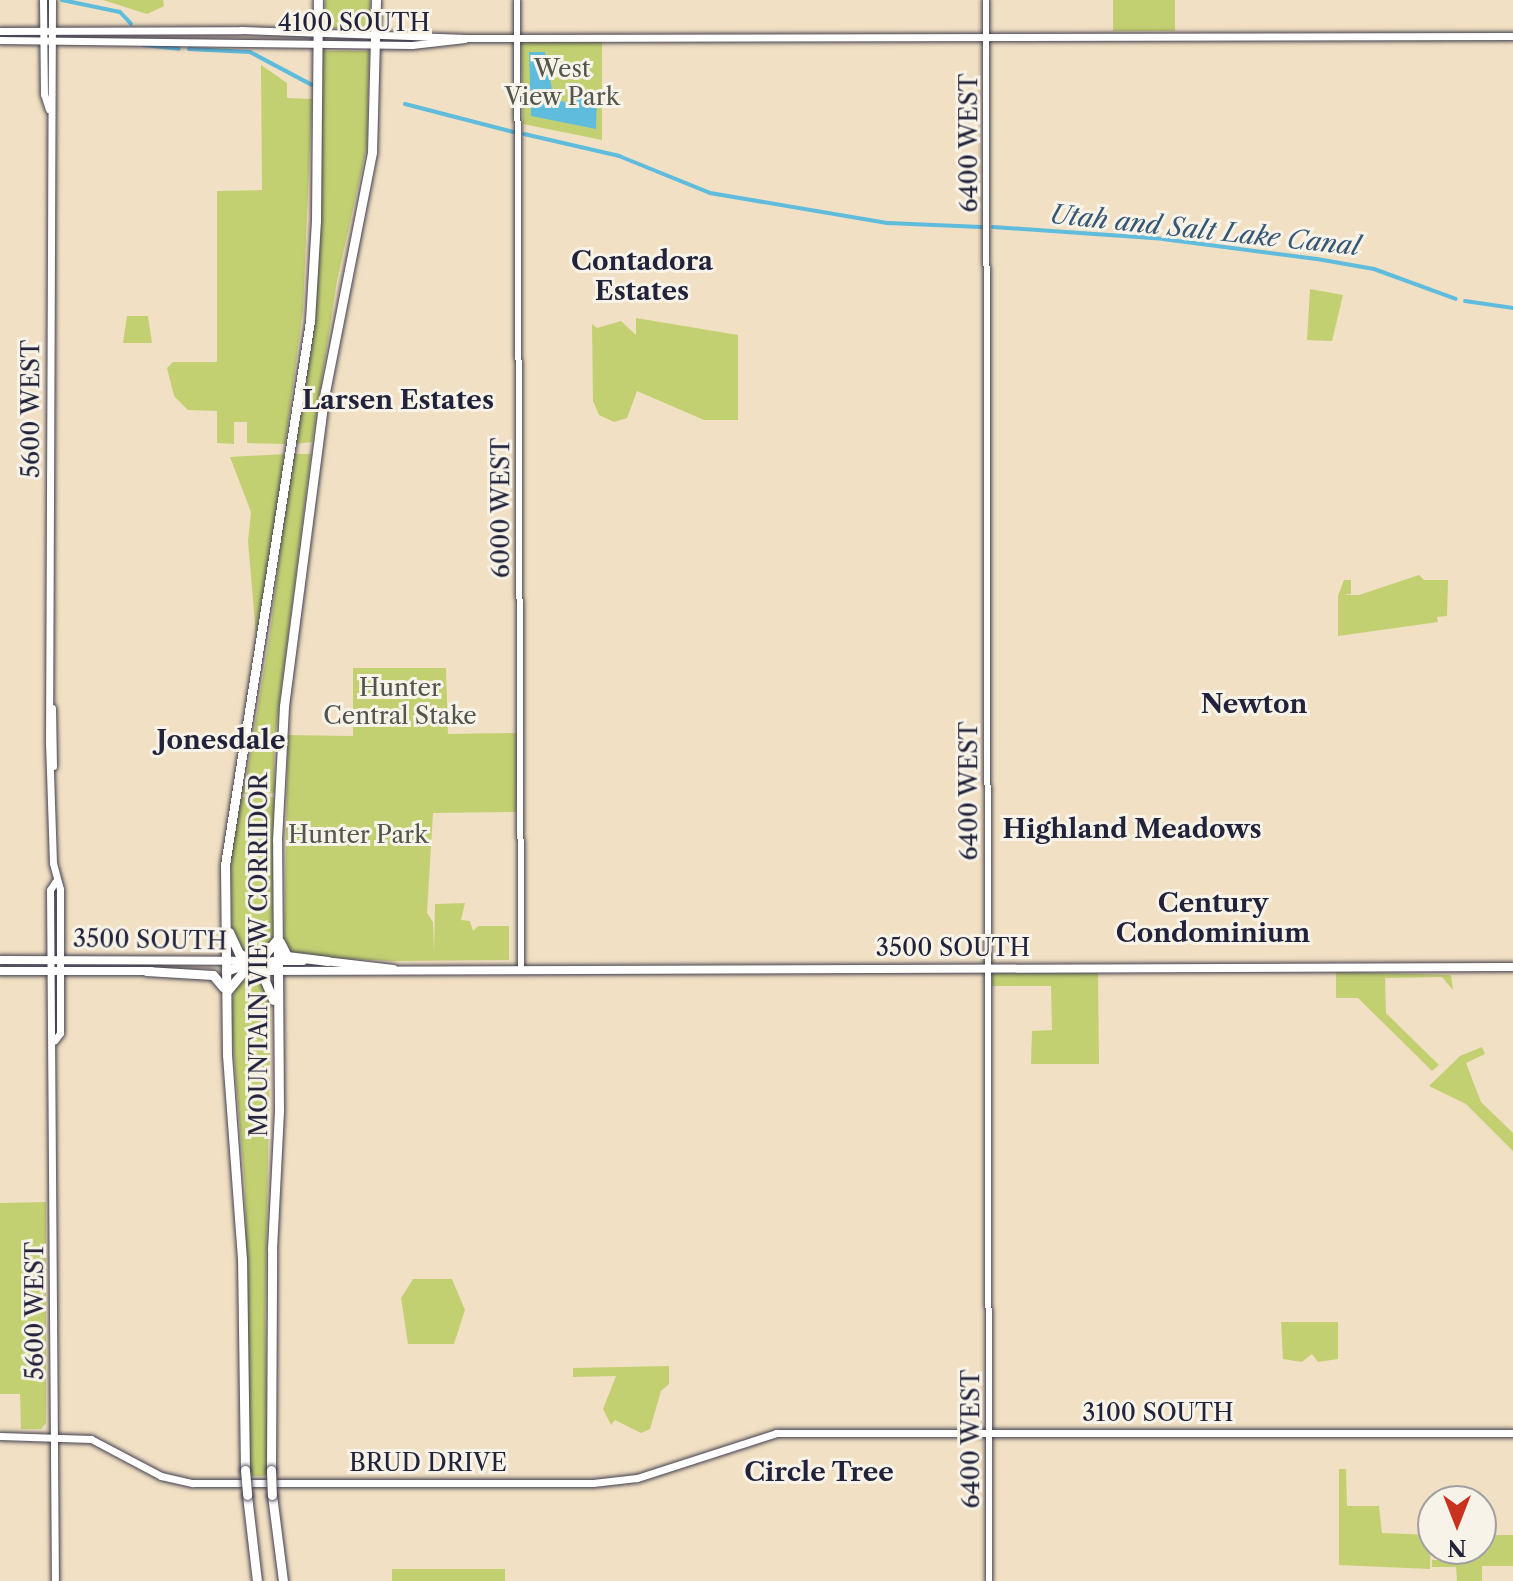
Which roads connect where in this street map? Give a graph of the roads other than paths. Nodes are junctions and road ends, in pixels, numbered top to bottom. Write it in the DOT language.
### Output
graph roads {
  1 [pos="43,0"];
  2 [pos="52,0"];
  3 [pos="318,0"];
  4 [pos="376,0"];
  5 [pos="517,0"];
  6 [pos="986,0"];
  7 [pos="0,31"];
  8 [pos="48,36"];
  9 [pos="1513,36"];
  10 [pos="517,38"];
  11 [pos="986,38"];
  12 [pos="0,40"];
  13 [pos="316,40"];
  14 [pos="376,40"];
  15 [pos="225,865"];
  16 [pos="276,879"];
  17 [pos="225,880"];
  18 [pos="277,938"];
  19 [pos="0,960"];
  20 [pos="55,960"];
  21 [pos="328,961"];
  22 [pos="227,964"];
  23 [pos="258,966"];
  24 [pos="1513,967"];
  25 [pos="988,968"];
  26 [pos="394,969"];
  27 [pos="521,969"];
  28 [pos="0,971"];
  29 [pos="55,971"];
  30 [pos="146,971"];
  31 [pos="288,971"];
  32 [pos="226,994"];
  33 [pos="227,1055"];
  34 [pos="278,1067"];
  35 [pos="279,1088"];
  36 [pos="804,1433"];
  37 [pos="989,1433"];
  38 [pos="1513,1433"];
  39 [pos="0,1436"];
  40 [pos="56,1436"];
  41 [pos="55,1581"];
  42 [pos="257,1581"];
  43 [pos="284,1581"];
  44 [pos="989,1581"];
  1 -- 8 [label="main road, 5600 WEST"];
  2 -- 8 [label="main road, 5600 WEST"];
  3 -- 13 [label="highway, MOUNTAIN VIEW CORRIDOR"];
  4 -- 14 [label="highway, MOUNTAIN VIEW CORRIDOR"];
  5 -- 10 [label="street, 6000 WEST"];
  6 -- 11 [label="street, 6400 WEST"];
  7 -- 8 [label="main road, 4100 SOUTH"];
  8 -- 12 [label="main road, 4100 SOUTH"];
  8 -- 13 [label="main road, 4100 SOUTH"];
  8 -- 20 [label="main road, 5600 WEST"];
  9 -- 11 [label="main road, 4100 SOUTH"];
  10 -- 11 [label="main road, 4100 SOUTH"];
  10 -- 14 [label="main road, 4100 SOUTH"];
  10 -- 27 [label="street, 6000 WEST"];
  11 -- 25 [label="street, 6400 WEST"];
  13 -- 14 [label="main road, 4100 SOUTH"];
  13 -- 15 [label="highway, MOUNTAIN VIEW CORRIDOR"];
  14 -- 16 [label="highway, MOUNTAIN VIEW CORRIDOR"];
  15 -- 17 [label="highway, MOUNTAIN VIEW CORRIDOR"];
  15 -- 22 [label="highway"];
  16 -- 18 [label="highway, MOUNTAIN VIEW CORRIDOR"];
  16 -- 21 [label="highway"];
  17 -- 22 [label="highway, MOUNTAIN VIEW CORRIDOR"];
  17 -- 23 [label="highway"];
  18 -- 23 [label="highway, MOUNTAIN VIEW CORRIDOR"];
  18 -- 23 [label="highway"];
  19 -- 20 [label="main road, 3500 SOUTH"];
  20 -- 22 [label="main road, 3500 SOUTH"];
  20 -- 29 [label="main road, 5600 WEST"];
  21 -- 23 [label="main road, 3500 SOUTH"];
  21 -- 26 [label="main road, 3500 SOUTH"];
  22 -- 23 [label="highway"];
  22 -- 30 [label="main road, 3500 SOUTH"];
  22 -- 32 [label="highway, MOUNTAIN VIEW CORRIDOR"];
  23 -- 31 [label="main road, 3500 SOUTH"];
  23 -- 32 [label="highway"];
  23 -- 34 [label="highway, MOUNTAIN VIEW CORRIDOR"];
  23 -- 34 [label="highway"];
  24 -- 25 [label="main road, 3500 SOUTH"];
  25 -- 27 [label="main road, 3500 SOUTH"];
  25 -- 37 [label="street, 6400 WEST"];
  26 -- 27 [label="main road, 3500 SOUTH"];
  26 -- 31 [label="main road, 3500 SOUTH"];
  28 -- 29 [label="main road, 3500 SOUTH"];
  29 -- 30 [label="main road, 3500 SOUTH"];
  29 -- 40 [label="main road, 5600 WEST"];
  30 -- 33 [label="highway"];
  31 -- 35 [label="highway"];
  32 -- 33 [label="highway, MOUNTAIN VIEW CORRIDOR"];
  33 -- 42 [label="highway, MOUNTAIN VIEW CORRIDOR, bridge"];
  34 -- 35 [label="highway, MOUNTAIN VIEW CORRIDOR"];
  35 -- 43 [label="highway, MOUNTAIN VIEW CORRIDOR, bridge"];
  36 -- 37 [label="main road, 3100 SOUTH"];
  36 -- 40 [label="main road, BRUD DRIVE"];
  37 -- 38 [label="main road, 3100 SOUTH"];
  37 -- 44 [label="street, 6400 WEST"];
  39 -- 40 [label="main road"];
  40 -- 41 [label="main road, 5600 WEST"];
}
